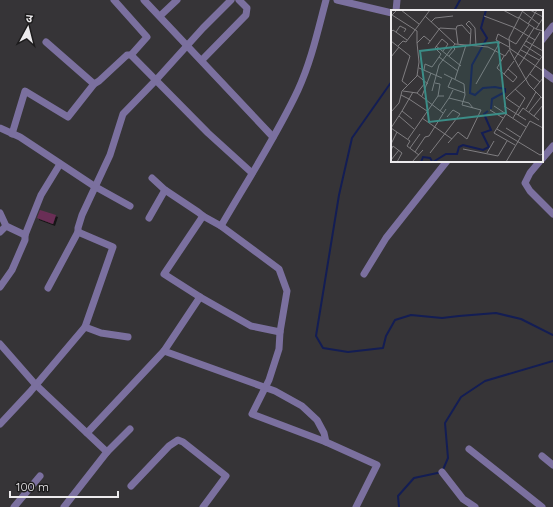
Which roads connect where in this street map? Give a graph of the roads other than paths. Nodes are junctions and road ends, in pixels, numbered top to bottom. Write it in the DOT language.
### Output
graph roads {
  1 [pos="114,0"];
  2 [pos="144,0"];
  3 [pos="177,0"];
  4 [pos="231,0"];
  5 [pos="239,0"];
  6 [pos="326,0"];
  7 [pos="337,0"];
  8 [pos="398,0"];
  9 [pos="356,2"];
  10 [pos="396,10"];
  11 [pos="391,13"];
  12 [pos="160,16"];
  13 [pos="553,26"];
  14 [pos="543,39"];
  15 [pos="46,42"];
  16 [pos="186,46"];
  17 [pos="131,55"];
  18 [pos="202,60"];
  19 [pos="543,72"];
  20 [pos="553,79"];
  21 [pos="156,80"];
  22 [pos="94,84"];
  23 [pos="0,128"];
  24 [pos="12,134"];
  25 [pos="273,137"];
  26 [pos="553,146"];
  27 [pos="543,157"];
  28 [pos="446,162"];
  29 [pos="539,162"];
  30 [pos="60,164"];
  31 [pos="252,173"];
  32 [pos="152,178"];
  33 [pos="94,186"];
  34 [pos="166,190"];
  35 [pos="130,206"];
  36 [pos="0,213"];
  37 [pos="553,214"];
  38 [pos="202,216"];
  39 [pos="149,218"];
  40 [pos="6,226"];
  41 [pos="221,226"];
  42 [pos="0,232"];
  43 [pos="78,232"];
  44 [pos="25,235"];
  45 [pos="364,274"];
  46 [pos="0,287"];
  47 [pos="48,288"];
  48 [pos="200,297"];
  49 [pos="85,327"];
  50 [pos="280,332"];
  51 [pos="128,337"];
  52 [pos="0,344"];
  53 [pos="164,351"];
  54 [pos="35,384"];
  55 [pos="264,388"];
  56 [pos="0,424"];
  57 [pos="130,429"];
  58 [pos="86,433"];
  59 [pos="326,442"];
  60 [pos="469,449"];
  61 [pos="107,452"];
  62 [pos="542,456"];
  63 [pos="553,465"];
  64 [pos="442,472"];
  65 [pos="40,476"];
  66 [pos="131,486"];
  67 [pos="14,507"];
  68 [pos="64,507"];
  69 [pos="203,507"];
  70 [pos="356,507"];
  71 [pos="475,507"];
  72 [pos="542,507"];
  1 -- 17 [label="street"];
  2 -- 12 [label="street"];
  3 -- 12 [label="street"];
  4 -- 16 [label="street"];
  5 -- 18 [label="street"];
  6 -- 25 [label="street"];
  7 -- 9 [label="street"];
  8 -- 10 [label="street"];
  9 -- 11 [label="street"];
  12 -- 16 [label="street"];
  13 -- 14 [label="street"];
  15 -- 22 [label="street"];
  16 -- 18 [label="street"];
  16 -- 21 [label="street"];
  17 -- 21 [label="street"];
  17 -- 22 [label="street"];
  18 -- 25 [label="street"];
  19 -- 20 [label="street"];
  21 -- 31 [label="street"];
  21 -- 33 [label="street"];
  22 -- 24 [label="street"];
  23 -- 24 [label="street"];
  24 -- 30 [label="street"];
  25 -- 31 [label="street"];
  26 -- 27 [label="street"];
  28 -- 45 [label="street"];
  29 -- 37 [label="street"];
  30 -- 33 [label="street"];
  30 -- 44 [label="street"];
  31 -- 41 [label="street"];
  32 -- 34 [label="street"];
  33 -- 35 [label="street"];
  33 -- 43 [label="street"];
  34 -- 38 [label="street"];
  34 -- 39 [label="street"];
  36 -- 40 [label="street"];
  38 -- 41 [label="street"];
  38 -- 48 [label="street"];
  40 -- 42 [label="street"];
  40 -- 44 [label="street"];
  41 -- 50 [label="street"];
  43 -- 47 [label="street"];
  43 -- 49 [label="street"];
  44 -- 46 [label="street"];
  48 -- 50 [label="street"];
  48 -- 53 [label="street"];
  49 -- 51 [label="street"];
  49 -- 54 [label="street"];
  50 -- 55 [label="street"];
  52 -- 54 [label="street"];
  53 -- 55 [label="street"];
  53 -- 58 [label="street"];
  54 -- 56 [label="street"];
  54 -- 58 [label="street"];
  55 -- 59 [label="street"];
  55 -- 59 [label="street"];
  57 -- 61 [label="street"];
  58 -- 61 [label="street"];
  59 -- 70 [label="street"];
  60 -- 72 [label="street"];
  61 -- 68 [label="street"];
  62 -- 63 [label="street"];
  64 -- 71 [label="street"];
  65 -- 67 [label="street"];
  66 -- 69 [label="street"];
}
